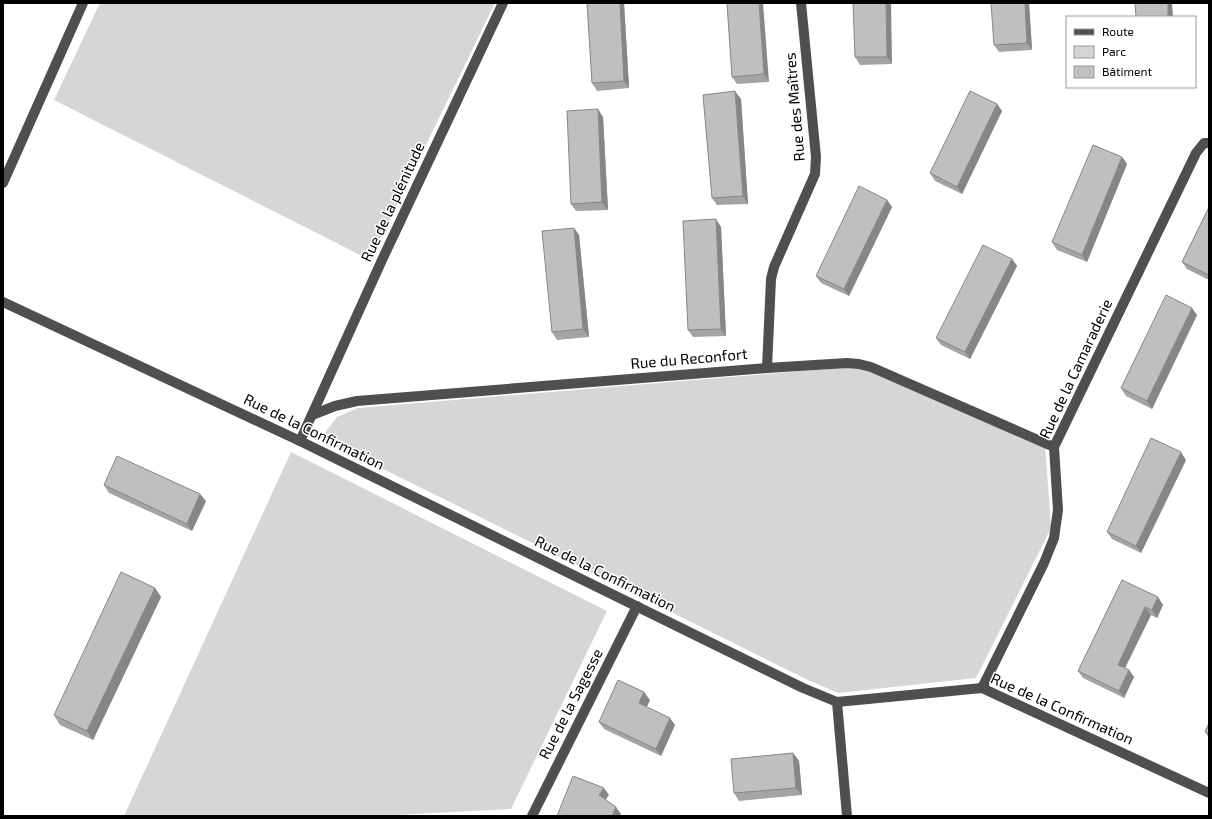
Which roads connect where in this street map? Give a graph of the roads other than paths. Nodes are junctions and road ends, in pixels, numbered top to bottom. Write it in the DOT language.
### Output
graph roads {
  1 [pos="83,3"];
  2 [pos="503,3"];
  3 [pos="801,3"];
  4 [pos="1209,143"];
  5 [pos="3,183"];
  6 [pos="3,302"];
  7 [pos="768,368"];
  8 [pos="312,415"];
  9 [pos="300,441"];
  10 [pos="1054,447"];
  11 [pos="637,606"];
  12 [pos="982,688"];
  13 [pos="837,702"];
  14 [pos="1209,793"];
  15 [pos="532,816"];
  16 [pos="847,816"];
  1 -- 5 [label="street"];
  2 -- 8 [label="street, Rue de la plénitude"];
  3 -- 7 [label="street, Rue des Maîtres"];
  4 -- 10 [label="street, Rue de la Camaraderie"];
  6 -- 9 [label="street, Rue de la Confirmation"];
  7 -- 8 [label="street, Rue du Reconfort"];
  7 -- 10 [label="street, Rue du Reconfort"];
  8 -- 9 [label="street, Rue de la plénitude"];
  9 -- 11 [label="street, Rue de la Confirmation"];
  10 -- 12 [label="street, Rue de la Camaraderie"];
  11 -- 13 [label="street, Rue de la Confirmation"];
  11 -- 15 [label="street, Rue de la Sagesse"];
  12 -- 13 [label="street, Rue de la Confirmation"];
  12 -- 14 [label="street, Rue de la Confirmation"];
  13 -- 16 [label="street"];
}
